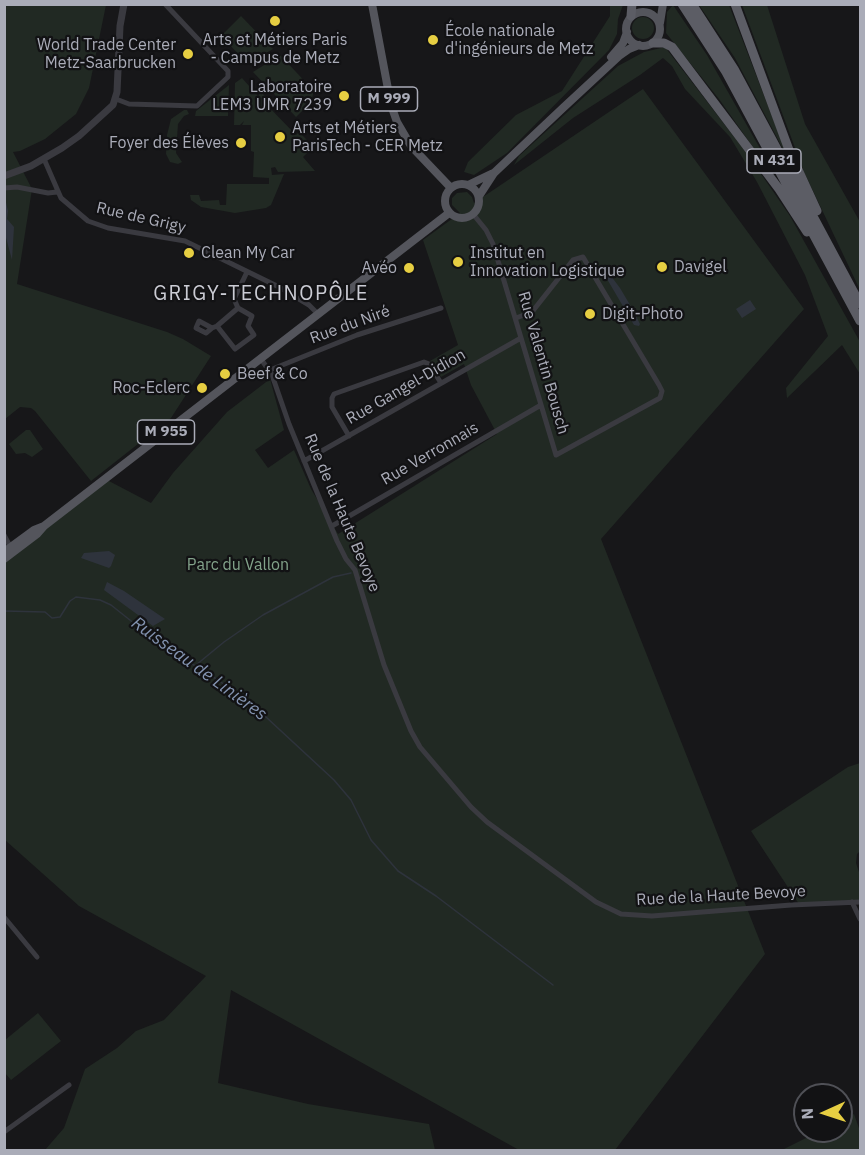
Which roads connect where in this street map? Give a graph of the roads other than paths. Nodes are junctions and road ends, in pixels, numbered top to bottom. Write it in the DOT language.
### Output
graph roads {
  1 [pos="124,4"];
  2 [pos="165,4"];
  3 [pos="374,4"];
  4 [pos="632,4"];
  5 [pos="682,4"];
  6 [pos="692,4"];
  7 [pos="735,4"];
  8 [pos="663,5"];
  9 [pos="646,12"];
  10 [pos="631,16"];
  11 [pos="660,23"];
  12 [pos="627,32"];
  13 [pos="652,43"];
  14 [pos="639,45"];
  15 [pos="116,99"];
  16 [pos="564,107"];
  17 [pos="44,159"];
  18 [pos="494,173"];
  19 [pos="4,176"];
  20 [pos="468,185"];
  21 [pos="4,188"];
  22 [pos="451,188"];
  23 [pos="57,192"];
  24 [pos="479,196"];
  25 [pos="449,213"];
  26 [pos="474,214"];
  27 [pos="247,272"];
  28 [pos="846,285"];
  29 [pos="861,304"];
  30 [pos="238,308"];
  31 [pos="441,308"];
  32 [pos="319,315"];
  33 [pos="516,318"];
  34 [pos="861,321"];
  35 [pos="521,338"];
  36 [pos="261,359"];
  37 [pos="270,370"];
  38 [pos="441,383"];
  39 [pos="541,405"];
  40 [pos="349,436"];
  41 [pos="304,461"];
  42 [pos="44,526"];
  43 [pos="332,526"];
  44 [pos="4,535"];
  45 [pos="8,550"];
  46 [pos="4,559"];
  47 [pos="852,902"];
  48 [pos="861,902"];
  49 [pos="4,916"];
  50 [pos="861,919"];
  51 [pos="37,957"];
  52 [pos="69,1085"];
  53 [pos="4,1132"];
  1 -- 15 [label="street"];
  2 -- 15 [label="street"];
  3 -- 22 [label="main road, M 999"];
  4 -- 10 [label="highway"];
  5 -- 28 [label="highway, N 431"];
  6 -- 28 [label="highway, N 431"];
  7 -- 28 [label="highway"];
  8 -- 9 [label="main road"];
  8 -- 11 [label="main road"];
  9 -- 10 [label="main road"];
  9 -- 11 [label="main road"];
  10 -- 12 [label="main road"];
  11 -- 13 [label="main road"];
  12 -- 14 [label="main road"];
  12 -- 16 [label="main road"];
  13 -- 14 [label="main road"];
  13 -- 28 [label="highway"];
  14 -- 16 [label="main road"];
  15 -- 17 [label="street"];
  16 -- 18 [label="main road"];
  17 -- 19 [label="street"];
  17 -- 23 [label="street, Rue de Grigy"];
  18 -- 20 [label="main road"];
  18 -- 24 [label="main road"];
  20 -- 22 [label="main road"];
  20 -- 24 [label="main road"];
  21 -- 23 [label="street"];
  22 -- 25 [label="main road"];
  23 -- 27 [label="street, Rue de Grigy"];
  24 -- 26 [label="main road"];
  25 -- 26 [label="main road"];
  25 -- 32 [label="main road, M 955"];
  26 -- 33 [label="street, Rue Valentin Bousch"];
  27 -- 30 [label="street"];
  27 -- 32 [label="street, Rue de Grigy"];
  28 -- 29 [label="highway, N 431"];
  28 -- 34 [label="highway, N 431"];
  30 -- 30 [label="street"];
  31 -- 37 [label="street, Rue du Niré"];
  32 -- 36 [label="main road, M 955"];
  33 -- 35 [label="street, Rue Valentin Bousch"];
  33 -- 39 [label="street, Rue Valentin Bousch"];
  35 -- 38 [label="street, Rue Gangel-Didion"];
  35 -- 39 [label="street, Rue Valentin Bousch"];
  36 -- 37 [label="street, Rue de la Haute Bevoye"];
  36 -- 42 [label="main road, M 955"];
  37 -- 41 [label="street, Rue de la Haute Bevoye"];
  38 -- 40 [label="street, Rue Gangel-Didion"];
  38 -- 40 [label="street"];
  39 -- 43 [label="street, Rue Verronnais"];
  40 -- 41 [label="street, Rue Gangel-Didion"];
  41 -- 43 [label="street, Rue de la Haute Bevoye"];
  42 -- 45 [label="main road, M 955"];
  42 -- 46 [label="main road, M 955"];
  43 -- 47 [label="street, Rue de la Haute Bevoye"];
  44 -- 45 [label="street"];
  47 -- 48 [label="street, Rue de la Haute Bevoye"];
  47 -- 50 [label="street"];
  49 -- 51 [label="street"];
  52 -- 53 [label="street"];
}
